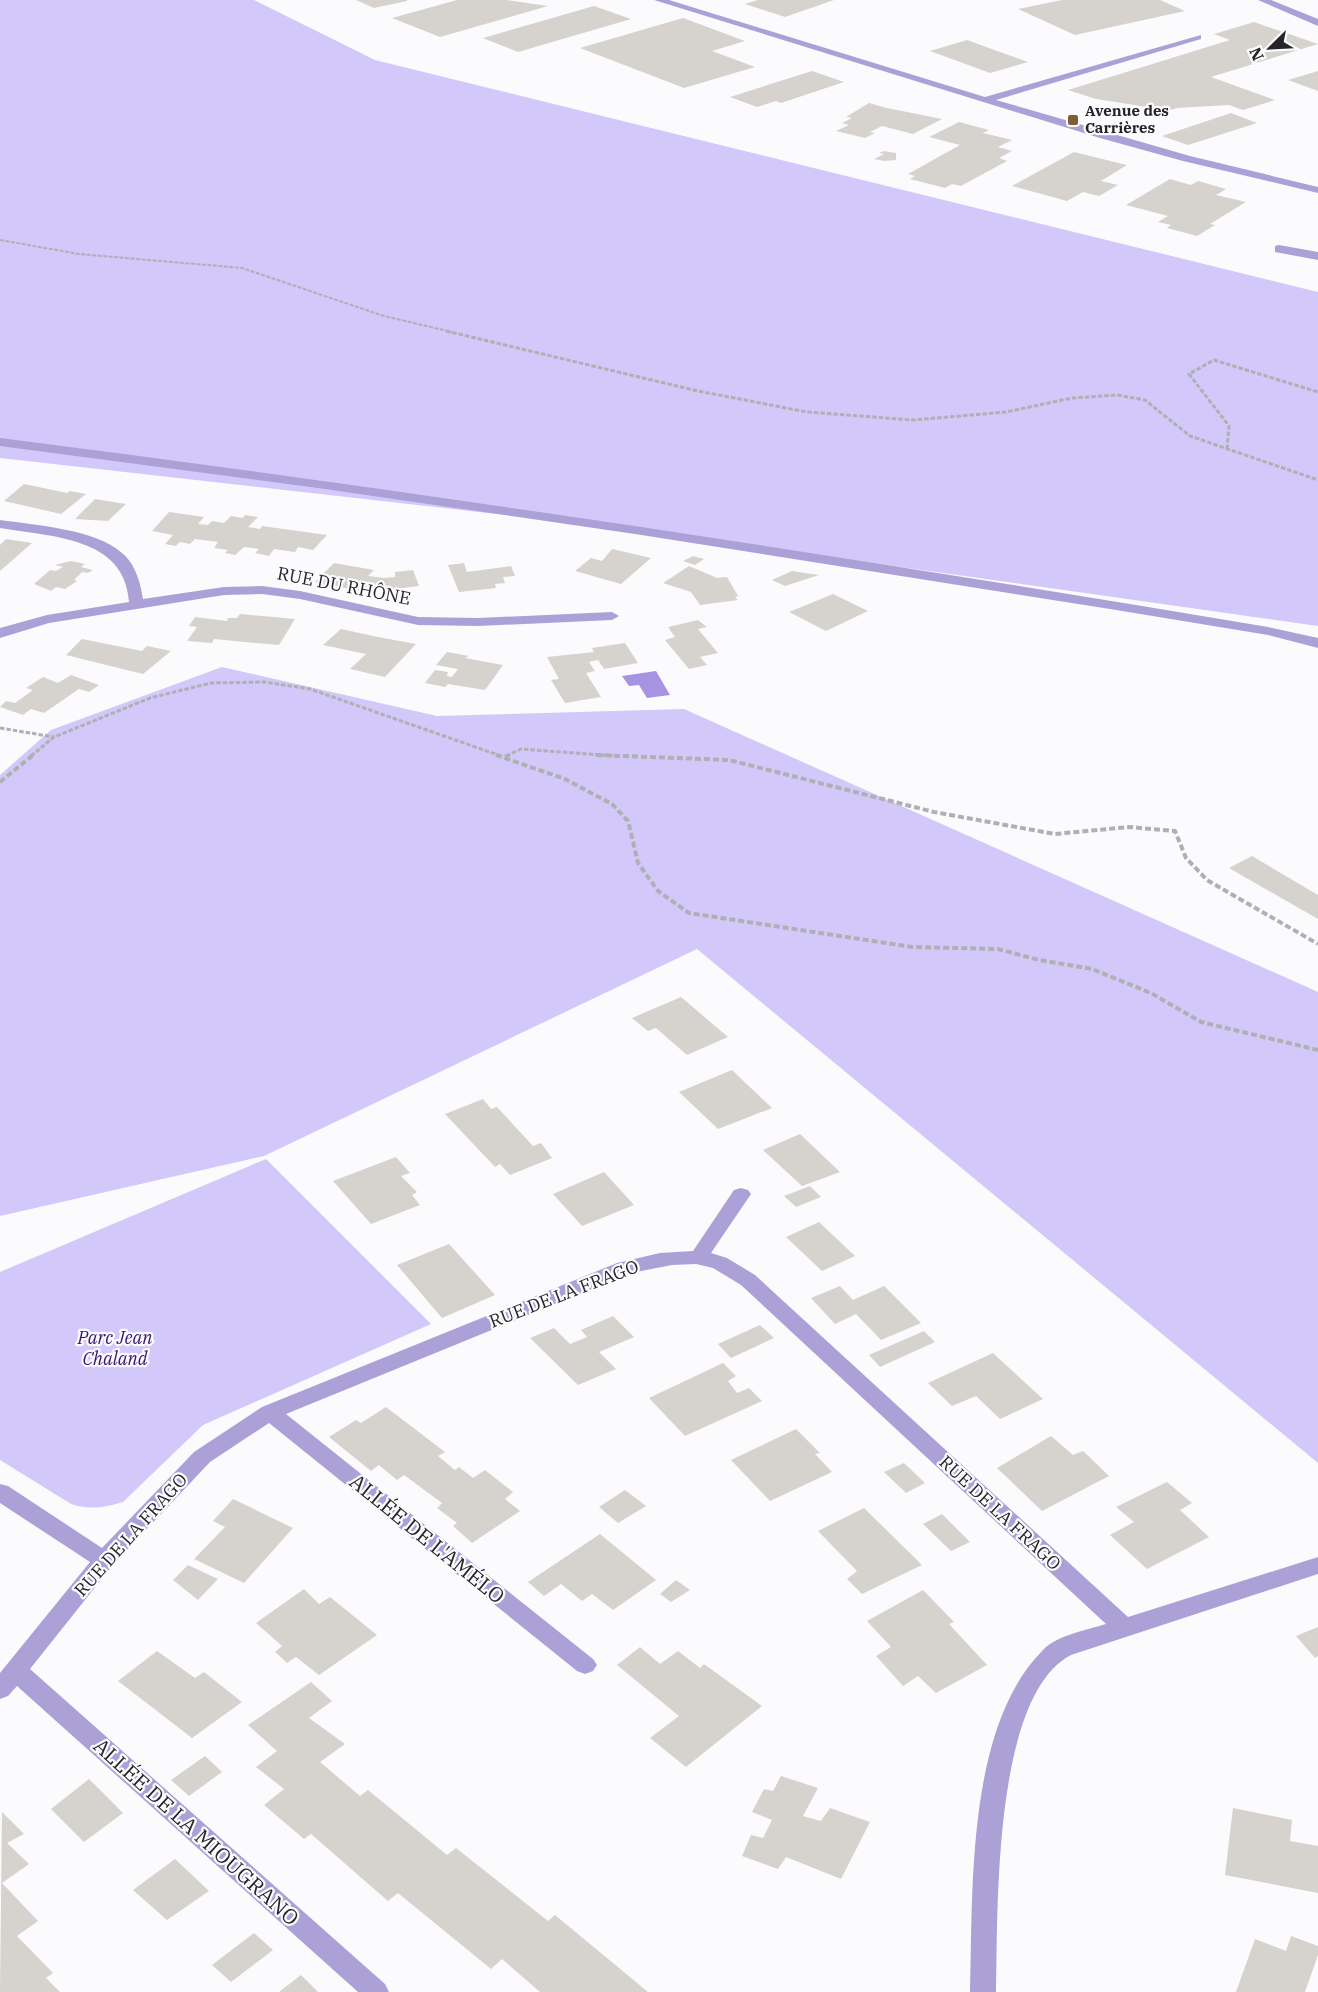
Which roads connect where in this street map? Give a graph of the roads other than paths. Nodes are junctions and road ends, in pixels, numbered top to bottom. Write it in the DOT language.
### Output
graph roads {
  1 [pos="659,0"];
  2 [pos="1263,0"];
  3 [pos="1318,23"];
  4 [pos="1197,37"];
  5 [pos="985,100"];
  6 [pos="1318,190"];
  7 [pos="1279,249"];
  8 [pos="1318,256"];
  9 [pos="0,442"];
  10 [pos="0,524"];
  11 [pos="136,603"];
  12 [pos="612,616"];
  13 [pos="0,633"];
  14 [pos="1318,643"];
  15 [pos="741,1194"];
  16 [pos="698,1258"];
  17 [pos="270,1412"];
  18 [pos="0,1492"];
  19 [pos="104,1560"];
  20 [pos="1318,1565"];
  21 [pos="1123,1626"];
  22 [pos="585,1665"];
  23 [pos="8,1681"];
  24 [pos="376,1992"];
  25 [pos="983,1992"];
  1 -- 5 [label="street"];
  2 -- 3 [label="street"];
  4 -- 5 [label="street"];
  5 -- 6 [label="street"];
  7 -- 8 [label="street"];
  9 -- 14 [label="street"];
  10 -- 11 [label="street"];
  11 -- 12 [label="street, RUE DU RHÔNE"];
  11 -- 13 [label="street, RUE DU RHÔNE"];
  15 -- 16 [label="street"];
  16 -- 17 [label="street, RUE DE LA FRAGO"];
  16 -- 21 [label="street, RUE DE LA FRAGO"];
  17 -- 19 [label="street, RUE DE LA FRAGO"];
  17 -- 22 [label="street, ALLÉE DE L'AMÉLO"];
  18 -- 19 [label="street"];
  19 -- 23 [label="street, RUE DE LA FRAGO"];
  20 -- 21 [label="street"];
  21 -- 25 [label="street"];
  23 -- 24 [label="street, ALLÉE DE LA MIOUGRANO"];
}
